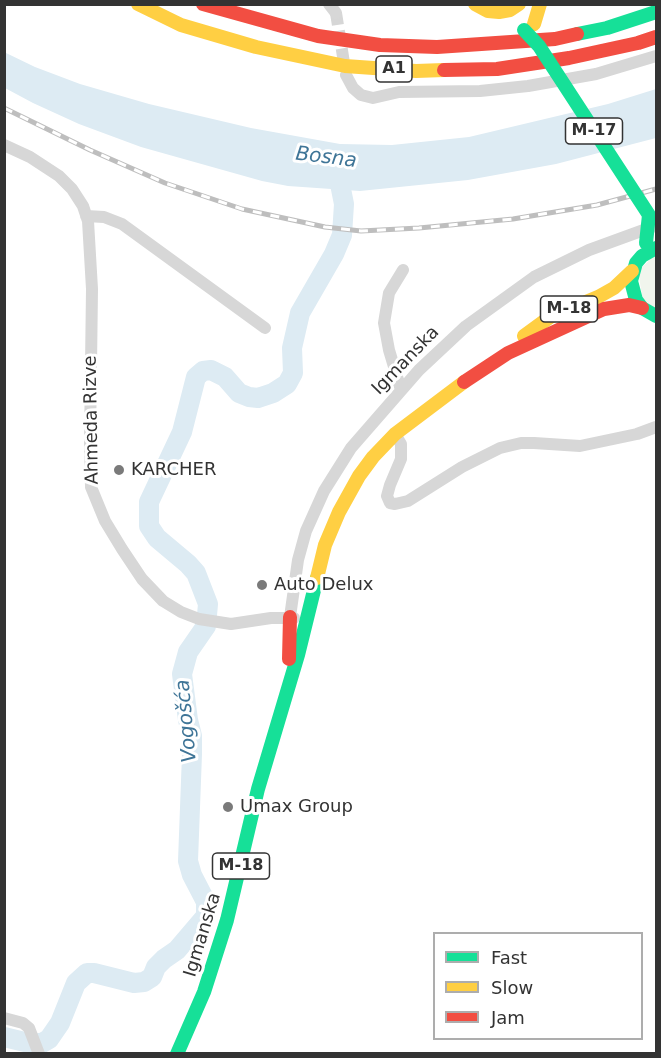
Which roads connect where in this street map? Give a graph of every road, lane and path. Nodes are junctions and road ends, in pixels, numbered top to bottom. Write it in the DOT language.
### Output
graph roads {
  1 [pos="138,4"];
  2 [pos="203,4"];
  3 [pos="475,4"];
  4 [pos="519,4"];
  5 [pos="528,4"];
  6 [pos="540,4"];
  7 [pos="499,12"];
  8 [pos="657,12"];
  9 [pos="531,26"];
  10 [pos="657,37"];
  11 [pos="657,56"];
  12 [pos="346,75"];
  13 [pos="4,145"];
  14 [pos="86,216"];
  15 [pos="654,222"];
  16 [pos="648,249"];
  17 [pos="403,270"];
  18 [pos="632,271"];
  19 [pos="642,308"];
  20 [pos="657,316"];
  21 [pos="265,328"];
  22 [pos="508,353"];
  23 [pos="401,390"];
  24 [pos="657,427"];
  25 [pos="395,434"];
  26 [pos="290,617"];
  27 [pos="306,621"];
  28 [pos="289,684"];
  29 [pos="4,1018"];
  30 [pos="39,1052"];
  31 [pos="177,1053"];
  1 -- 10 [label="main road, A1"];
  2 -- 8 [label="main road, A1"];
  3 -- 7 [label="main road"];
  4 -- 7 [label="main road"];
  5 -- 9 [label="main road, M-17"];
  6 -- 9 [label="main road"];
  7 -- 9 [label="main road"];
  9 -- 15 [label="main road, M-17, bridge"];
  11 -- 12 [label="street"];
  13 -- 14 [label="street, Ahmeda Rizve"];
  14 -- 21 [label="street"];
  14 -- 26 [label="street, Ahmeda Rizve"];
  15 -- 16 [label="main road, bridge"];
  15 -- 23 [label="street, Igmanska"];
  16 -- 18 [label="main road, M-18"];
  17 -- 23 [label="street"];
  18 -- 19 [label="main road"];
  18 -- 22 [label="main road, M-18"];
  19 -- 20 [label="main road, M-18"];
  19 -- 22 [label="main road, M-18"];
  22 -- 25 [label="main road, M-18"];
  23 -- 26 [label="street, Igmanska"];
  24 -- 25 [label="street"];
  25 -- 27 [label="main road, M-18"];
  26 -- 27 [label="street, Ahmeda Rizve"];
  26 -- 28 [label="main road"];
  27 -- 28 [label="main road, M-18"];
  28 -- 31 [label="main road, Igmanska / M-18"];
  29 -- 30 [label="street"];
}
